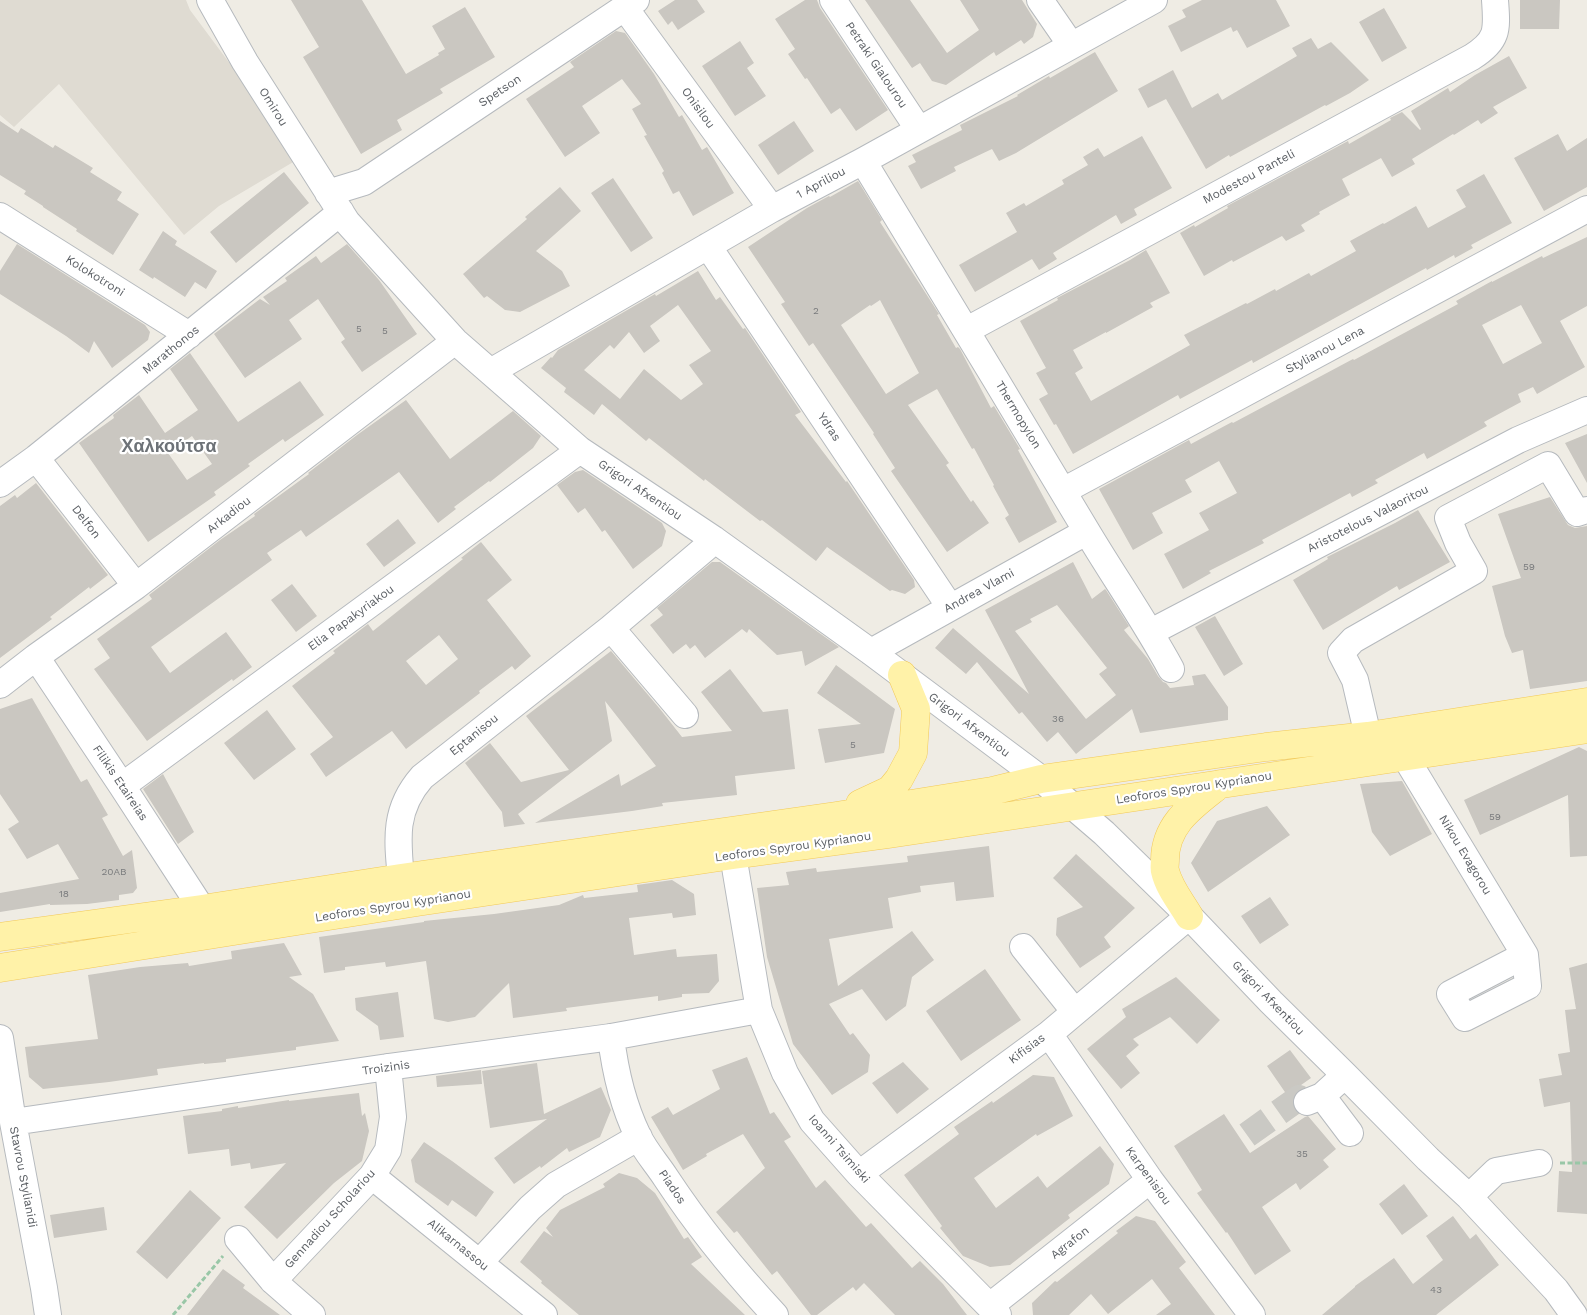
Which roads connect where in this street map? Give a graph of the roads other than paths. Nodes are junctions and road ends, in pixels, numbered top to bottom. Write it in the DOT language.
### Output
graph roads {
  1 [pos="833,0"];
  2 [pos="1040,0"];
  3 [pos="1154,0"];
  4 [pos="1495,0"];
  5 [pos="219,3"];
  6 [pos="630,4"];
  7 [pos="1072,45"];
  8 [pos="919,130"];
  9 [pos="863,161"];
  10 [pos="339,209"];
  11 [pos="772,209"];
  12 [pos="1587,209"];
  13 [pos="0,216"];
  14 [pos="708,246"];
  15 [pos="967,330"];
  16 [pos="189,335"];
  17 [pos="455,341"];
  18 [pos="492,371"];
  19 [pos="1587,410"];
  20 [pos="580,450"];
  21 [pos="36,458"];
  22 [pos="2,478"];
  23 [pos="1063,491"];
  24 [pos="1587,510"];
  25 [pos="1086,532"];
  26 [pos="715,540"];
  27 [pos="136,586"];
  28 [pos="950,607"];
  29 [pos="610,628"];
  30 [pos="1151,632"];
  31 [pos="872,652"];
  32 [pos="36,657"];
  33 [pos="1171,669"];
  34 [pos="902,675"];
  35 [pos="0,685"];
  36 [pos="1587,702"];
  37 [pos="685,714"];
  38 [pos="1587,729"];
  39 [pos="1368,736"];
  40 [pos="1404,755"];
  41 [pos="1040,779"];
  42 [pos="1221,784"];
  43 [pos="122,786"];
  44 [pos="1073,806"];
  45 [pos="836,816"];
  46 [pos="733,854"];
  47 [pos="401,878"];
  48 [pos="202,909"];
  49 [pos="1189,916"];
  50 [pos="0,937"];
  51 [pos="1023,947"];
  52 [pos="1525,956"];
  53 [pos="0,968"];
  54 [pos="760,1010"];
  55 [pos="1075,1012"];
  56 [pos="1048,1034"];
  57 [pos="611,1037"];
  58 [pos="0,1038"];
  59 [pos="388,1067"];
  60 [pos="1346,1075"];
  61 [pos="13,1122"];
  62 [pos="1350,1133"];
  63 [pos="638,1137"];
  64 [pos="1539,1163"];
  65 [pos="859,1174"];
  66 [pos="372,1176"];
  67 [pos="1150,1180"];
  68 [pos="1469,1197"];
  69 [pos="238,1238"];
  70 [pos="480,1262"];
  71 [pos="273,1281"];
  72 [pos="1556,1290"];
  73 [pos="1587,1305"];
  74 [pos="994,1310"];
  75 [pos="48,1315"];
  76 [pos="312,1315"];
  77 [pos="544,1315"];
  78 [pos="775,1315"];
  79 [pos="1252,1315"];
  80 [pos="1574,1315"];
  1 -- 8 [label="street, Petraki Gialourou"];
  2 -- 7 [label="street"];
  3 -- 7 [label="street, 1 Apriliou"];
  4 -- 15 [label="street, Modestou Panteli"];
  5 -- 10 [label="street, Omirou"];
  6 -- 10 [label="street, Spetson"];
  6 -- 11 [label="street, Onisilou"];
  7 -- 8 [label="street, 1 Apriliou"];
  8 -- 9 [label="street, 1 Apriliou"];
  9 -- 11 [label="street, 1 Apriliou"];
  9 -- 15 [label="street, Thermopylon"];
  10 -- 16 [label="street, Marathonos"];
  10 -- 17 [label="street, Grigori Afxentiou"];
  11 -- 14 [label="street, 1 Apriliou"];
  12 -- 23 [label="street, Stylianou Lena"];
  13 -- 16 [label="street, Kolokotroni"];
  14 -- 18 [label="street, 1 Apriliou"];
  14 -- 28 [label="street, Ydras"];
  15 -- 23 [label="street, Thermopylon"];
  16 -- 21 [label="street, Marathonos"];
  17 -- 18 [label="street, Grigori Afxentiou"];
  17 -- 27 [label="street, Arkadiou"];
  18 -- 20 [label="street, Grigori Afxentiou"];
  19 -- 30 [label="street, Aristotelous Valaoritou"];
  20 -- 26 [label="street, Grigori Afxentiou"];
  20 -- 43 [label="street, Elia Papakyriakou"];
  21 -- 22 [label="street, Marathonos"];
  21 -- 27 [label="street, Delfon"];
  23 -- 25 [label="street, Thermopylon"];
  24 -- 39 [label="street"];
  25 -- 28 [label="street, Andrea Vlami"];
  25 -- 30 [label="street, Thermopylon"];
  26 -- 29 [label="street, Eptanisou"];
  26 -- 31 [label="street, Grigori Afxentiou"];
  27 -- 32 [label="street, Arkadiou"];
  28 -- 31 [label="street, Andrea Vlami"];
  29 -- 37 [label="street"];
  29 -- 47 [label="street, Eptanisou"];
  30 -- 33 [label="street, Thermopylon"];
  31 -- 34 [label="street, Grigori Afxentiou"];
  32 -- 35 [label="street, Arkadiou"];
  32 -- 43 [label="street, Filikis Etaireias"];
  34 -- 41 [label="street, Grigori Afxentiou"];
  34 -- 45 [label="main road"];
  36 -- 39 [label="main road, Leoforos Spyrou Kyprianou"];
  38 -- 40 [label="main road, Leoforos Spyrou Kyprianou"];
  39 -- 41 [label="main road, Leoforos Spyrou Kyprianou"];
  40 -- 42 [label="main road, Leoforos Spyrou Kyprianou"];
  40 -- 52 [label="street, Nikou Evagorou"];
  41 -- 44 [label="street, Grigori Afxentiou"];
  41 -- 45 [label="main road, Leoforos Spyrou Kyprianou"];
  42 -- 44 [label="main road, Leoforos Spyrou Kyprianou"];
  42 -- 49 [label="main road"];
  43 -- 48 [label="street, Filikis Etaireias"];
  44 -- 46 [label="main road, Leoforos Spyrou Kyprianou"];
  44 -- 49 [label="street, Grigori Afxentiou"];
  45 -- 47 [label="main road, Leoforos Spyrou Kyprianou"];
  46 -- 53 [label="main road, Leoforos Spyrou Kyprianou"];
  46 -- 54 [label="street, Ioanni Tsimiski"];
  47 -- 48 [label="main road, Leoforos Spyrou Kyprianou"];
  48 -- 50 [label="main road, Leoforos Spyrou Kyprianou"];
  49 -- 55 [label="street, Kifisias"];
  49 -- 60 [label="street, Grigori Afxentiou"];
  51 -- 55 [label="street"];
  54 -- 57 [label="street, Troizinis"];
  54 -- 65 [label="street, Ioanni Tsimiski"];
  55 -- 56 [label="street, Kifisias"];
  56 -- 65 [label="street, Kifisias"];
  56 -- 67 [label="street, Karpenisiou"];
  57 -- 59 [label="street, Troizinis"];
  57 -- 63 [label="street, Piados"];
  58 -- 61 [label="street, Stavrou Stylianidi"];
  59 -- 61 [label="street, Troizinis"];
  59 -- 66 [label="street, Gennadiou Scholariou"];
  60 -- 62 [label="street"];
  60 -- 68 [label="street, Grigori Afxentiou"];
  61 -- 75 [label="street, Stavrou Stylianidi"];
  63 -- 70 [label="street"];
  63 -- 78 [label="street, Piados"];
  64 -- 68 [label="street"];
  65 -- 74 [label="street, Ioanni Tsimiski"];
  66 -- 70 [label="street, Alikarnassou"];
  66 -- 71 [label="street, Gennadiou Scholariou"];
  67 -- 74 [label="street, Agrafon"];
  67 -- 79 [label="street, Karpenisiou"];
  68 -- 72 [label="street, Grigori Afxentiou"];
  69 -- 71 [label="street"];
  70 -- 77 [label="street, Alikarnassou"];
  71 -- 76 [label="street"];
  72 -- 73 [label="street, Grigori Afxentiou"];
  72 -- 80 [label="street, Grigori Afxentiou"];
}
